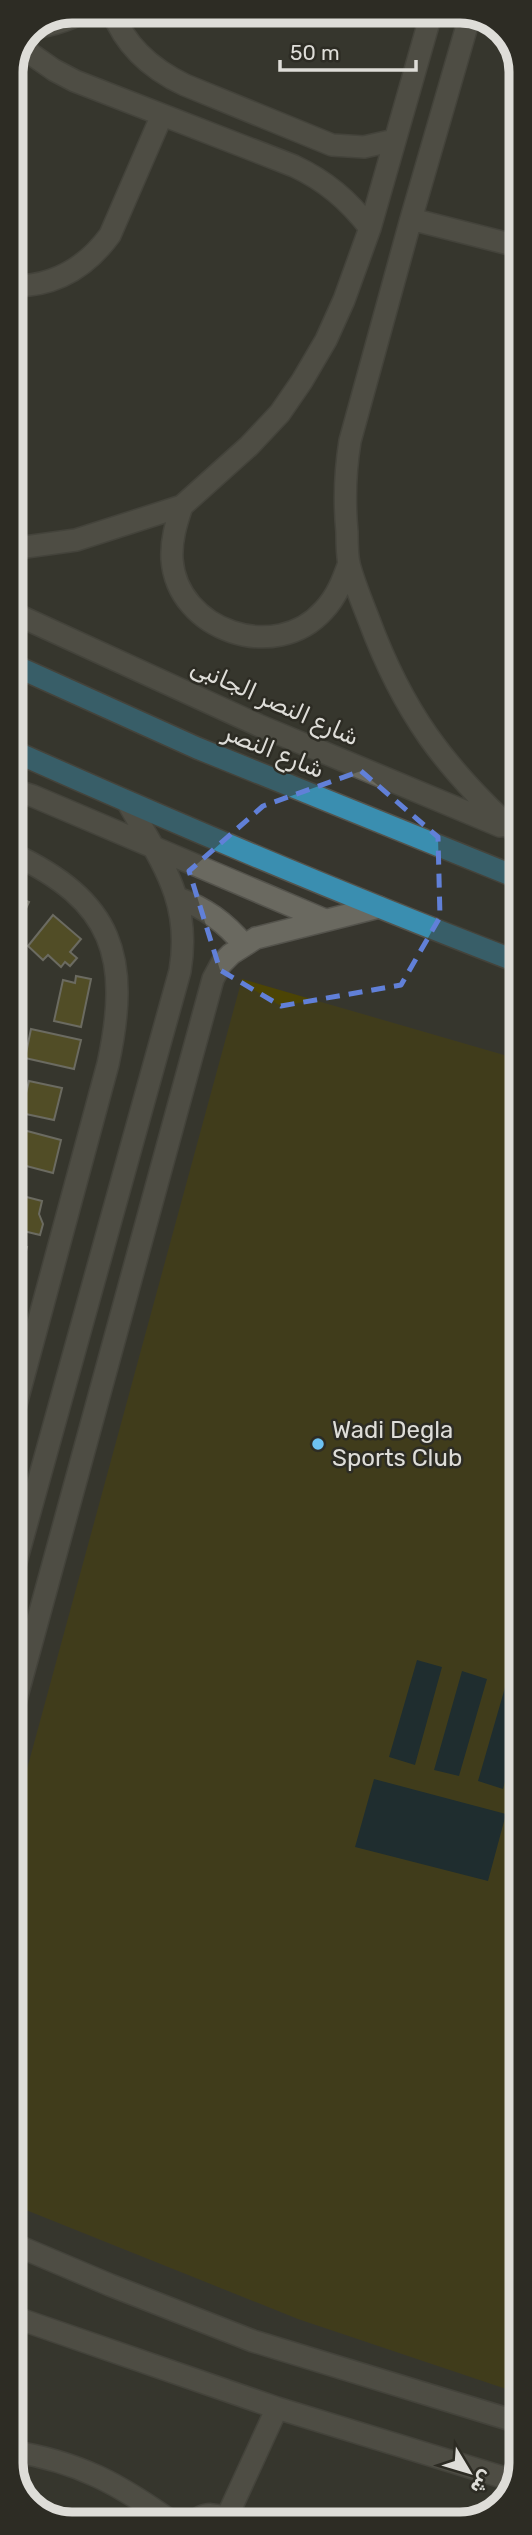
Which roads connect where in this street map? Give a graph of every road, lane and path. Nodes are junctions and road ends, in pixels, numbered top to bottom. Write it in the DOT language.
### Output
graph roads {
  1 [pos="118,23"];
  2 [pos="429,23"];
  3 [pos="468,23"];
  4 [pos="27,51"];
  5 [pos="162,115"];
  6 [pos="395,140"];
  7 [pos="411,219"];
  8 [pos="370,228"];
  9 [pos="509,244"];
  10 [pos="23,286"];
  11 [pos="182,506"];
  12 [pos="23,547"];
  13 [pos="349,563"];
  14 [pos="23,618"];
  15 [pos="23,669"];
  16 [pos="23,755"];
  17 [pos="23,793"];
  18 [pos="128,803"];
  19 [pos="509,825"];
  20 [pos="509,830"];
  21 [pos="152,845"];
  22 [pos="23,860"];
  23 [pos="509,874"];
  24 [pos="178,898"];
  25 [pos="379,907"];
  26 [pos="325,920"];
  27 [pos="244,944"];
  28 [pos="509,959"];
  29 [pos="23,1379"];
  30 [pos="23,1537"];
  31 [pos="23,1674"];
  32 [pos="23,2248"];
  33 [pos="23,2320"];
  34 [pos="277,2408"];
  35 [pos="509,2419"];
  36 [pos="23,2453"];
  37 [pos="507,2478"];
  38 [pos="159,2512"];
  39 [pos="232,2512"];
  1 -- 6 [label="street"];
  2 -- 6 [label="street"];
  3 -- 7 [label="street"];
  4 -- 5 [label="street"];
  5 -- 8 [label="street"];
  5 -- 10 [label="street"];
  6 -- 8 [label="street"];
  7 -- 9 [label="street"];
  7 -- 13 [label="street"];
  8 -- 11 [label="street"];
  11 -- 12 [label="street"];
  11 -- 13 [label="street"];
  13 -- 19 [label="street"];
  14 -- 20 [label="street, شارع النصر الجانبى"];
  15 -- 23 [label="main road, شارع النصر"];
  16 -- 18 [label="main road"];
  17 -- 21 [label="street"];
  18 -- 21 [label="street"];
  18 -- 25 [label="main road"];
  21 -- 24 [label="street"];
  21 -- 26 [label="street"];
  22 -- 29 [label="street"];
  24 -- 27 [label="street"];
  24 -- 30 [label="street"];
  25 -- 26 [label="street"];
  25 -- 28 [label="main road"];
  26 -- 27 [label="street"];
  27 -- 31 [label="street"];
  32 -- 35 [label="street"];
  33 -- 34 [label="street"];
  34 -- 37 [label="street"];
  34 -- 39 [label="street"];
  36 -- 38 [label="street"];
}
